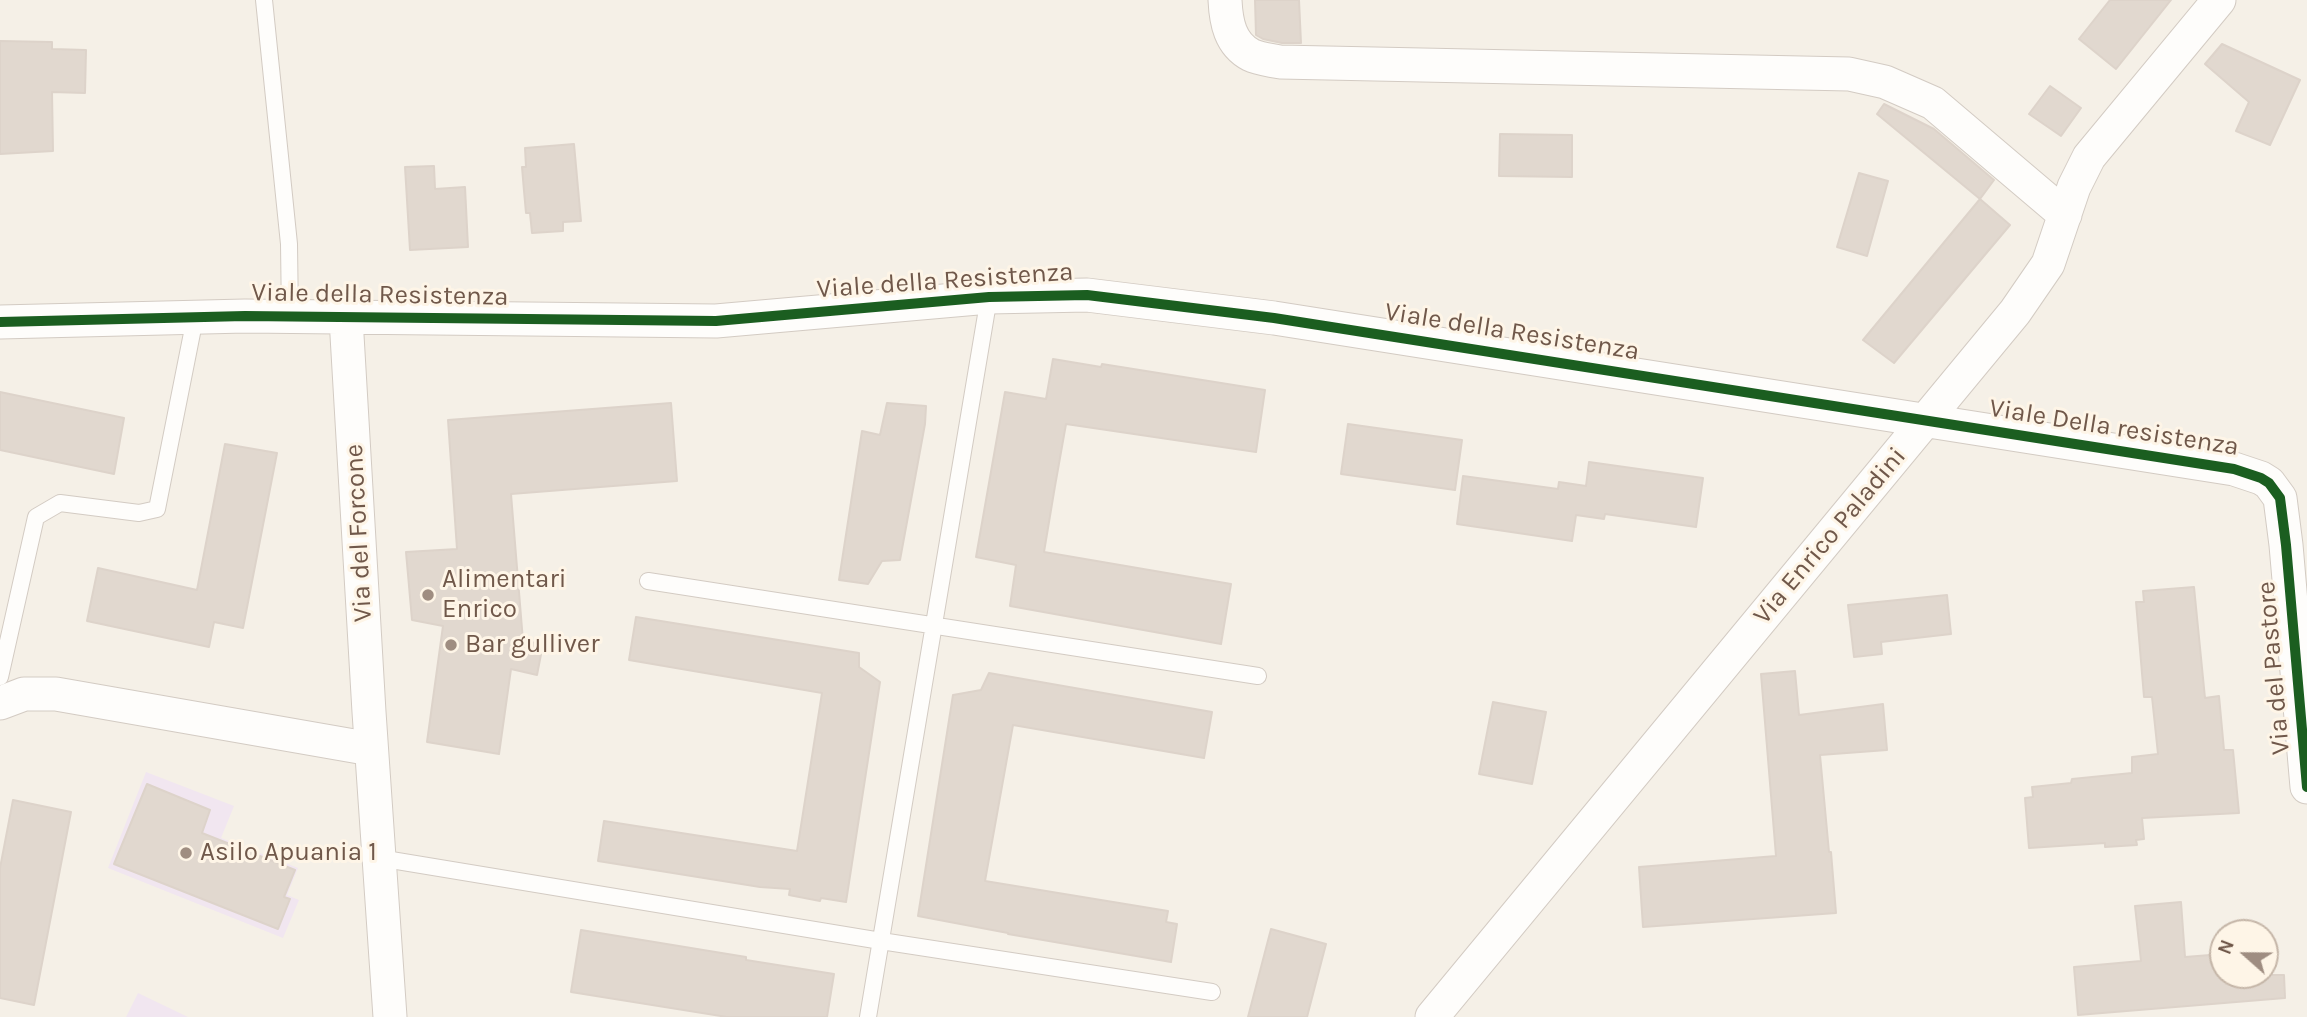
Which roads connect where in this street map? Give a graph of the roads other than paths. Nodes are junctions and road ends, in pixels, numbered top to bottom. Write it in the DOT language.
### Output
graph roads {
  1 [pos="264,0"];
  2 [pos="1225,0"];
  3 [pos="2219,0"];
  4 [pos="2064,215"];
  5 [pos="989,296"];
  6 [pos="290,317"];
  7 [pos="195,318"];
  8 [pos="346,318"];
  9 [pos="0,322"];
  10 [pos="1926,420"];
  11 [pos="2286,545"];
  12 [pos="648,581"];
  13 [pos="933,625"];
  14 [pos="1258,676"];
  15 [pos="0,677"];
  16 [pos="0,703"];
  17 [pos="371,749"];
  18 [pos="2307,787"];
  19 [pos="379,858"];
  20 [pos="881,941"];
  21 [pos="1212,992"];
  22 [pos="390,1017"];
  23 [pos="868,1017"];
  24 [pos="1432,1017"];
  1 -- 6 [label="lane"];
  2 -- 4 [label="street"];
  3 -- 4 [label="street, Via Enrico Paladini"];
  4 -- 10 [label="street, Via Enrico Paladini"];
  5 -- 8 [label="street, Viale della Resistenza"];
  5 -- 10 [label="street, Viale della Resistenza"];
  5 -- 13 [label="lane"];
  6 -- 7 [label="street, Viale della Resistenza"];
  6 -- 8 [label="street, Viale della Resistenza"];
  7 -- 9 [label="street, Viale della Resistenza"];
  7 -- 15 [label="lane"];
  8 -- 17 [label="street, Via del Forcone"];
  10 -- 11 [label="street, Viale Della resistenza"];
  10 -- 24 [label="street, Via Enrico Paladini"];
  11 -- 18 [label="street, Via del Pastore"];
  12 -- 13 [label="lane"];
  13 -- 14 [label="lane"];
  13 -- 20 [label="lane"];
  16 -- 17 [label="street"];
  17 -- 19 [label="street, Via del Forcone"];
  19 -- 20 [label="lane"];
  19 -- 22 [label="street, Via del Forcone"];
  20 -- 21 [label="lane"];
  20 -- 23 [label="lane"];
}
